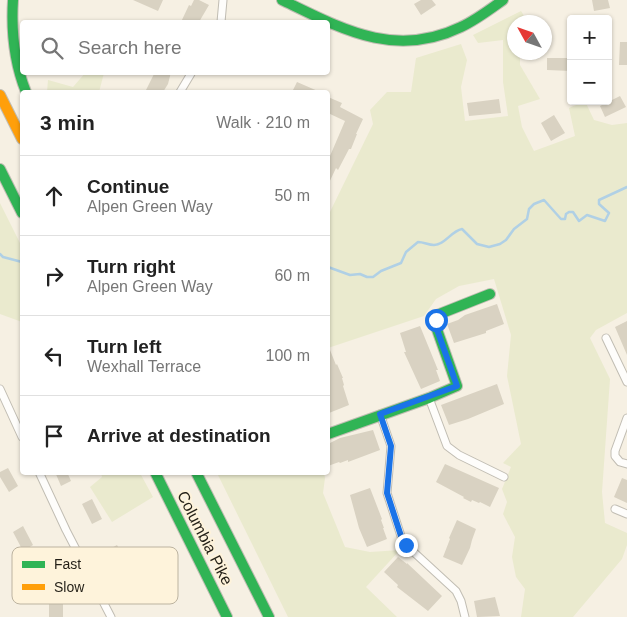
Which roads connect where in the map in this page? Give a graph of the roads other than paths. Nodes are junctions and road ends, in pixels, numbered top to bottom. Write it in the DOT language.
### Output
graph roads {
  1 [pos="13,0"];
  2 [pos="223,0"];
  3 [pos="282,0"];
  4 [pos="503,0"];
  5 [pos="221,20"];
  6 [pos="326,20"];
  7 [pos="330,22"];
  8 [pos="190,75"];
  9 [pos="25,90"];
  10 [pos="181,90"];
  11 [pos="0,95"];
  12 [pos="20,135"];
  13 [pos="0,169"];
  14 [pos="20,209"];
  15 [pos="490,294"];
  16 [pos="606,338"];
  17 [pos="627,382"];
  18 [pos="0,389"];
  19 [pos="429,398"];
  20 [pos="380,414"];
  21 [pos="627,418"];
  22 [pos="20,433"];
  23 [pos="330,433"];
  24 [pos="627,464"];
  25 [pos="40,475"];
  26 [pos="156,475"];
  27 [pos="198,475"];
  28 [pos="504,477"];
  29 [pos="615,509"];
  30 [pos="627,514"];
  31 [pos="75,547"];
  32 [pos="105,604"];
  33 [pos="112,617"];
  34 [pos="227,617"];
  35 [pos="269,617"];
  36 [pos="465,617"];
  1 -- 9 [label="main road"];
  2 -- 5 [label="street"];
  3 -- 6 [label="main road"];
  4 -- 7 [label="main road"];
  8 -- 10 [label="street"];
  11 -- 12 [label="main road"];
  13 -- 14 [label="main road"];
  15 -- 19 [label="main road"];
  16 -- 17 [label="street"];
  18 -- 22 [label="street"];
  19 -- 20 [label="main road"];
  19 -- 28 [label="street"];
  20 -- 23 [label="main road"];
  20 -- 36 [label="street"];
  21 -- 24 [label="street"];
  25 -- 31 [label="street"];
  26 -- 34 [label="main road, Columbia Pike"];
  27 -- 35 [label="main road, Columbia Pike"];
  29 -- 30 [label="street"];
  32 -- 33 [label="street"];
}
